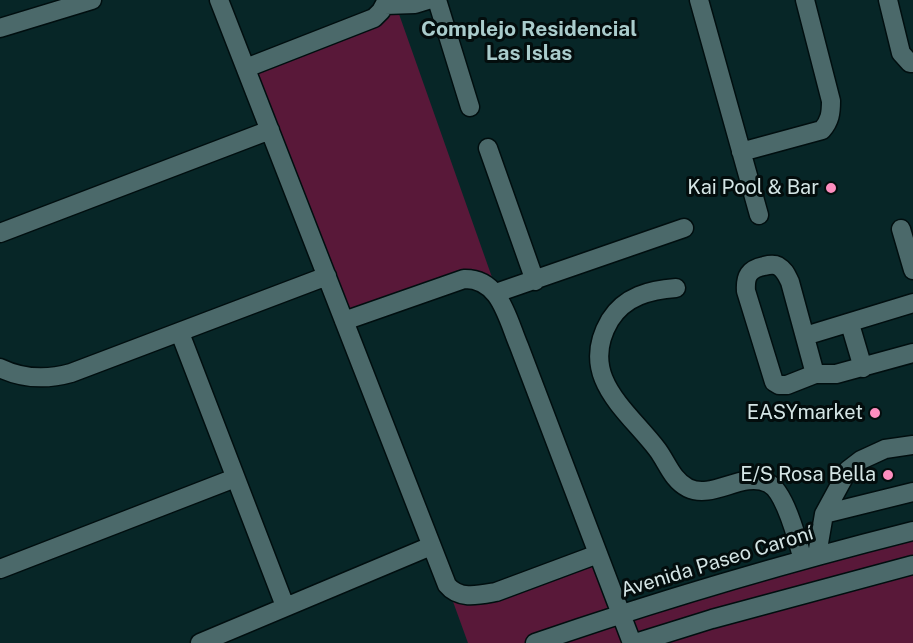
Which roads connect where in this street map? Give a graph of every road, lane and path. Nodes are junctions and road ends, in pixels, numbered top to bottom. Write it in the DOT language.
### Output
graph roads {
  1 [pos="93,0"];
  2 [pos="219,0"];
  3 [pos="428,0"];
  4 [pos="437,0"];
  5 [pos="699,0"];
  6 [pos="805,0"];
  7 [pos="888,0"];
  8 [pos="386,3"];
  9 [pos="0,28"];
  10 [pos="913,63"];
  11 [pos="246,68"];
  12 [pos="470,107"];
  13 [pos="270,130"];
  14 [pos="488,148"];
  15 [pos="741,152"];
  16 [pos="759,215"];
  17 [pos="684,228"];
  18 [pos="901,229"];
  19 [pos="0,233"];
  20 [pos="913,270"];
  21 [pos="327,276"];
  22 [pos="535,281"];
  23 [pos="676,288"];
  24 [pos="496,293"];
  25 [pos="913,303"];
  26 [pos="345,321"];
  27 [pos="850,324"];
  28 [pos="180,333"];
  29 [pos="805,336"];
  30 [pos="913,353"];
  31 [pos="0,368"];
  32 [pos="863,368"];
  33 [pos="815,374"];
  34 [pos="913,445"];
  35 [pos="235,478"];
  36 [pos="913,492"];
  37 [pos="824,514"];
  38 [pos="913,531"];
  39 [pos="431,546"];
  40 [pos="598,554"];
  41 [pos="810,558"];
  42 [pos="913,565"];
  43 [pos="0,569"];
  44 [pos="285,606"];
  45 [pos="621,614"];
  46 [pos="200,643"];
  47 [pos="536,643"];
  48 [pos="634,643"];
  1 -- 9 [label="street"];
  2 -- 11 [label="street"];
  3 -- 8 [label="street"];
  4 -- 12 [label="street"];
  5 -- 15 [label="street"];
  6 -- 15 [label="street"];
  7 -- 10 [label="street"];
  8 -- 11 [label="street"];
  11 -- 13 [label="street"];
  13 -- 19 [label="street"];
  13 -- 21 [label="street"];
  14 -- 22 [label="street"];
  15 -- 16 [label="street"];
  17 -- 22 [label="street"];
  18 -- 20 [label="street"];
  21 -- 26 [label="street"];
  21 -- 28 [label="street"];
  22 -- 24 [label="street"];
  23 -- 41 [label="street"];
  24 -- 26 [label="street"];
  24 -- 40 [label="street"];
  25 -- 27 [label="street"];
  26 -- 39 [label="street"];
  27 -- 29 [label="street"];
  27 -- 32 [label="street"];
  28 -- 31 [label="street"];
  28 -- 35 [label="street"];
  29 -- 33 [label="street"];
  29 -- 33 [label="street"];
  30 -- 32 [label="street"];
  32 -- 33 [label="street"];
  34 -- 37 [label="street"];
  35 -- 43 [label="street"];
  35 -- 44 [label="street"];
  36 -- 37 [label="street"];
  37 -- 41 [label="street"];
  38 -- 41 [label="street, Avenida Paseo Caroní"];
  39 -- 40 [label="street"];
  39 -- 44 [label="street"];
  40 -- 45 [label="street"];
  41 -- 45 [label="street, Avenida Paseo Caroní"];
  42 -- 48 [label="street"];
  44 -- 46 [label="street"];
  45 -- 47 [label="street, Avenida Paseo Caroní"];
  45 -- 48 [label="street"];
}
